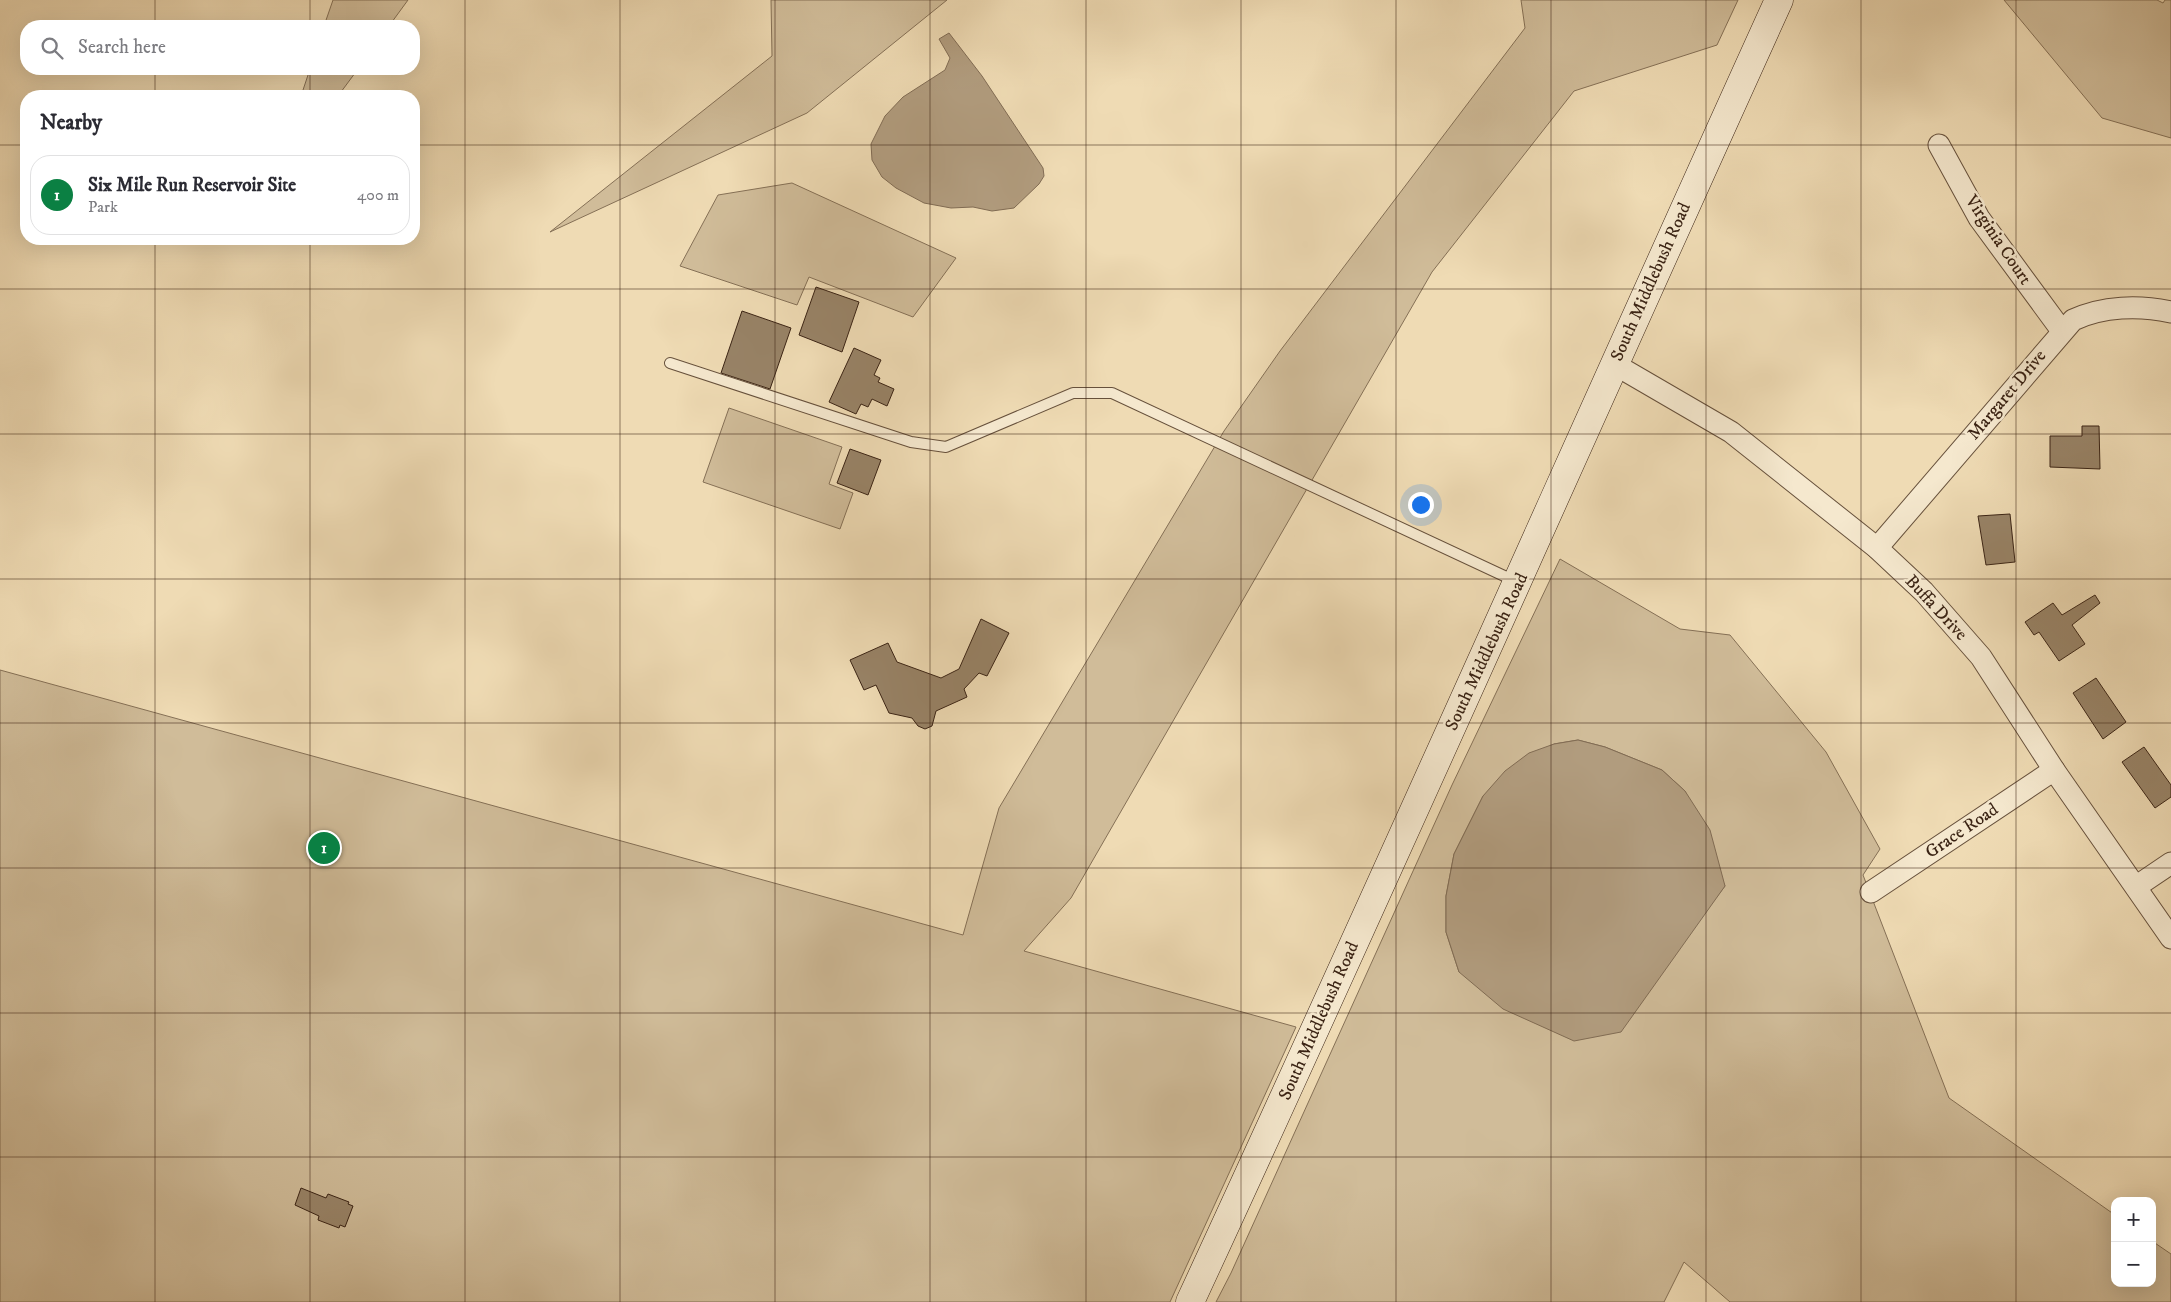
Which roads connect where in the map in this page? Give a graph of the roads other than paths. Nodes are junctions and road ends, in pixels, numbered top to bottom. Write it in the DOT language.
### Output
graph roads {
  1 [pos="1779,0"];
  2 [pos="1939,146"];
  3 [pos="2171,312"];
  4 [pos="2062,331"];
  5 [pos="670,363"];
  6 [pos="1614,364"];
  7 [pos="1877,548"];
  8 [pos="1519,582"];
  9 [pos="2054,770"];
  10 [pos="2171,863"];
  11 [pos="2137,886"];
  12 [pos="1871,892"];
  13 [pos="2171,938"];
  14 [pos="1190,1302"];
  1 -- 6 [label="street, South Middlebush Road"];
  2 -- 4 [label="street, Virginia Court"];
  3 -- 4 [label="street, Margaret Drive"];
  4 -- 7 [label="street, Margaret Drive"];
  5 -- 8 [label="lane"];
  6 -- 7 [label="street, Buffa Drive"];
  6 -- 8 [label="street, South Middlebush Road"];
  7 -- 9 [label="street, Buffa Drive"];
  8 -- 14 [label="street, South Middlebush Road"];
  9 -- 11 [label="street, Buffa Drive"];
  9 -- 12 [label="street, Grace Road"];
  10 -- 11 [label="street"];
  11 -- 13 [label="street, Buffa Drive"];
}
